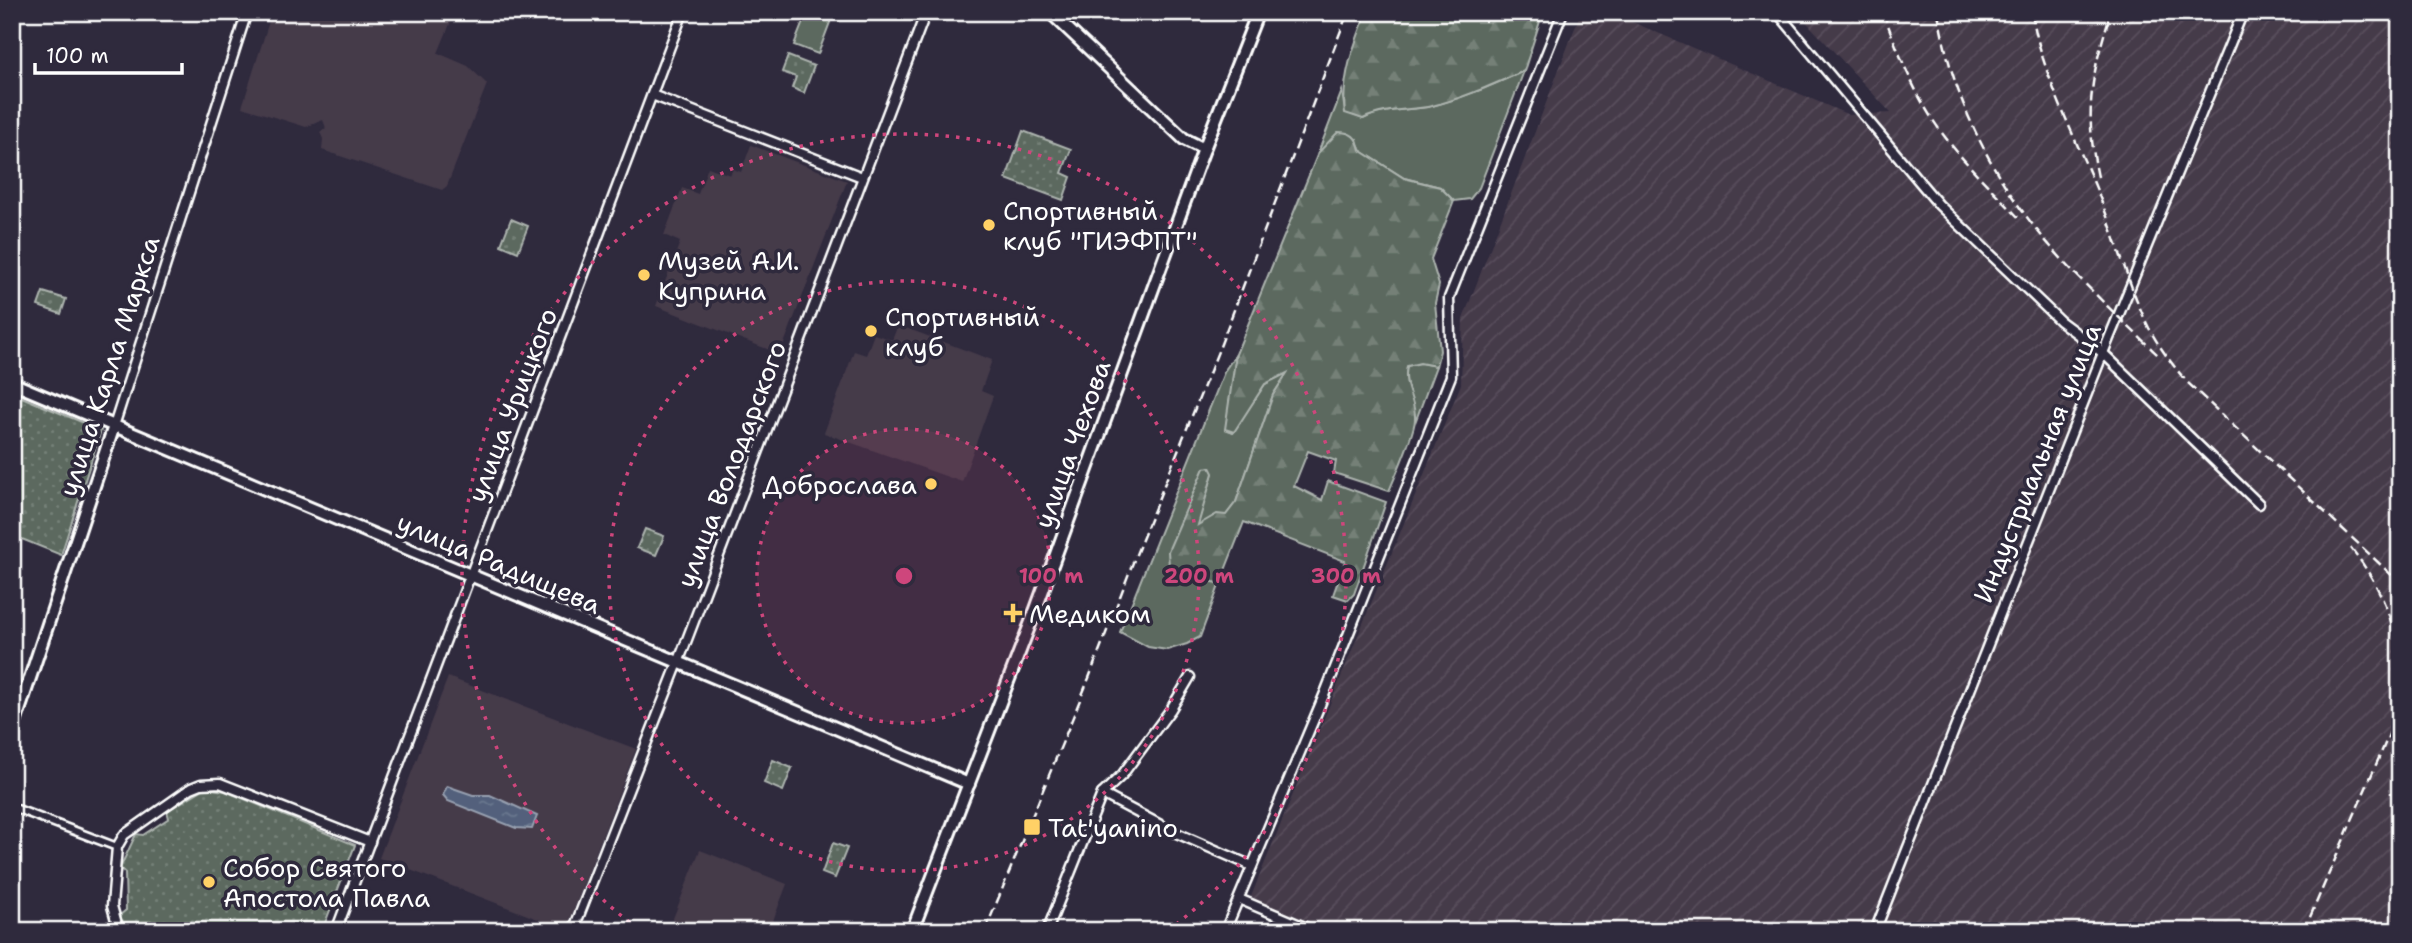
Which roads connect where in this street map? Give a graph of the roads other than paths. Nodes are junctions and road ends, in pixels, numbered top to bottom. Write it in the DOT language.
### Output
graph roads {
  1 [pos="247,12"];
  2 [pos="683,12"];
  3 [pos="926,12"];
  4 [pos="1050,12"];
  5 [pos="1258,12"];
  6 [pos="1563,12"];
  7 [pos="1777,12"];
  8 [pos="2243,12"];
  9 [pos="652,96"];
  10 [pos="1205,149"];
  11 [pos="862,177"];
  12 [pos="2103,353"];
  13 [pos="12,383"];
  14 [pos="114,426"];
  15 [pos="2259,504"];
  16 [pos="471,575"];
  17 [pos="678,662"];
  18 [pos="1190,677"];
  19 [pos="12,732"];
  20 [pos="969,784"];
  21 [pos="1102,794"];
  22 [pos="12,807"];
  23 [pos="370,842"];
  24 [pos="117,848"];
  25 [pos="1252,866"];
  26 [pos="1239,899"];
  27 [pos="119,931"];
  28 [pos="336,931"];
  29 [pos="573,931"];
  30 [pos="912,931"];
  31 [pos="1047,931"];
  32 [pos="1225,931"];
  33 [pos="1314,931"];
  34 [pos="1875,931"];
  1 -- 14 [label="street, улица Карла Маркса"];
  2 -- 9 [label="street, улица Урицкого"];
  3 -- 11 [label="street, улица Володарского"];
  4 -- 10 [label="street"];
  5 -- 10 [label="street, улица Чехова"];
  6 -- 25 [label="street"];
  7 -- 12 [label="street"];
  8 -- 12 [label="street, Индустриальная улица"];
  9 -- 11 [label="street"];
  9 -- 16 [label="street, улица Урицкого"];
  10 -- 20 [label="street, улица Чехова"];
  11 -- 17 [label="street, улица Володарского"];
  12 -- 15 [label="street"];
  12 -- 34 [label="street, Индустриальная улица"];
  13 -- 14 [label="street, улица Радищева"];
  14 -- 16 [label="street, улица Радищева"];
  14 -- 19 [label="street, улица Карла Маркса"];
  16 -- 17 [label="street, улица Радищева"];
  16 -- 23 [label="street, улица Урицкого"];
  17 -- 20 [label="street, улица Радищева"];
  17 -- 29 [label="street, улица Володарского"];
  18 -- 21 [label="street"];
  20 -- 30 [label="street, улица Чехова"];
  21 -- 25 [label="street"];
  21 -- 31 [label="street"];
  22 -- 24 [label="street"];
  23 -- 24 [label="street"];
  23 -- 28 [label="street, улица Урицкого"];
  24 -- 27 [label="street"];
  25 -- 26 [label="street"];
  26 -- 32 [label="street"];
  26 -- 33 [label="street"];
}
